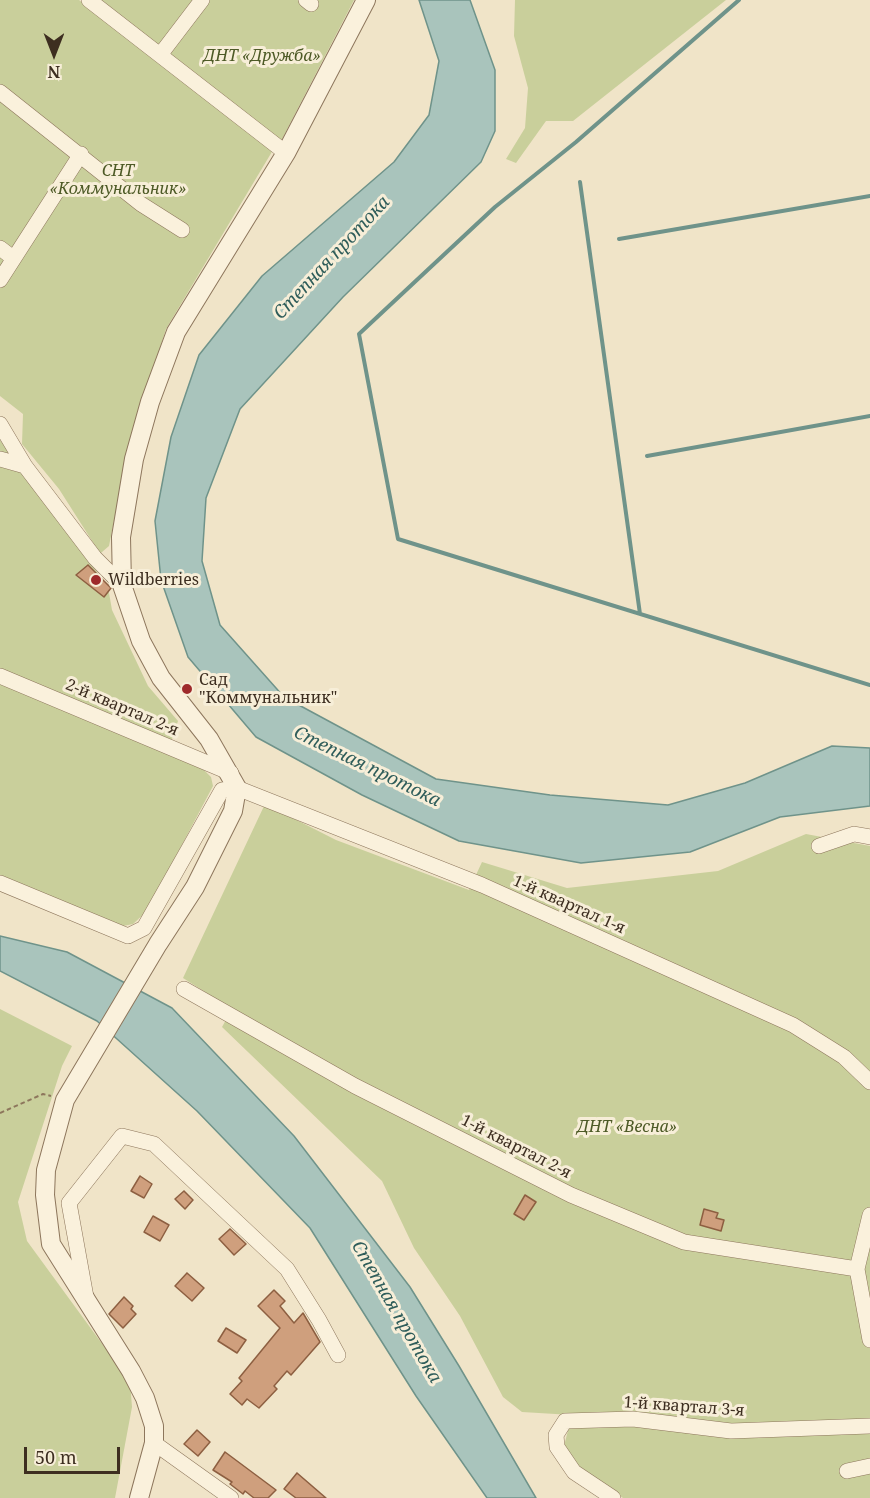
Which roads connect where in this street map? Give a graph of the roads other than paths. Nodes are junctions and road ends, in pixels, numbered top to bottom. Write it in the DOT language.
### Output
graph roads {
  1 [pos="89,0"];
  2 [pos="202,0"];
  3 [pos="366,0"];
  4 [pos="160,55"];
  5 [pos="0,92"];
  6 [pos="286,153"];
  7 [pos="81,154"];
  8 [pos="182,230"];
  9 [pos="0,248"];
  10 [pos="13,258"];
  11 [pos="0,280"];
  12 [pos="0,424"];
  13 [pos="0,459"];
  14 [pos="25,466"];
  15 [pos="122,585"];
  16 [pos="0,676"];
  17 [pos="234,780"];
  18 [pos="870,837"];
  19 [pos="819,846"];
  20 [pos="0,882"];
  21 [pos="184,989"];
  22 [pos="870,1082"];
  23 [pos="870,1215"];
  24 [pos="857,1269"];
  25 [pos="87,1303"];
  26 [pos="870,1340"];
  27 [pos="338,1354"];
  28 [pos="870,1426"];
  29 [pos="154,1443"];
  30 [pos="870,1466"];
  31 [pos="847,1471"];
  32 [pos="139,1498"];
  33 [pos="231,1498"];
  34 [pos="613,1498"];
  1 -- 4 [label="street"];
  2 -- 4 [label="street"];
  3 -- 6 [label="street"];
  4 -- 6 [label="street"];
  5 -- 7 [label="street"];
  6 -- 15 [label="street"];
  7 -- 8 [label="street"];
  7 -- 10 [label="street"];
  9 -- 10 [label="street"];
  10 -- 11 [label="street"];
  12 -- 14 [label="street"];
  13 -- 14 [label="street"];
  14 -- 15 [label="street"];
  15 -- 17 [label="street"];
  16 -- 17 [label="street, 2-й квартал 2-я"];
  17 -- 20 [label="street"];
  17 -- 22 [label="street, 1-й квартал 1-я"];
  17 -- 25 [label="street"];
  18 -- 19 [label="street"];
  21 -- 24 [label="street, 1-й квартал 2-я"];
  23 -- 24 [label="street"];
  24 -- 26 [label="street"];
  25 -- 27 [label="street"];
  25 -- 29 [label="street"];
  28 -- 34 [label="street, 1-й квартал 3-я"];
  29 -- 32 [label="street"];
  29 -- 33 [label="street"];
  30 -- 31 [label="street"];
}
